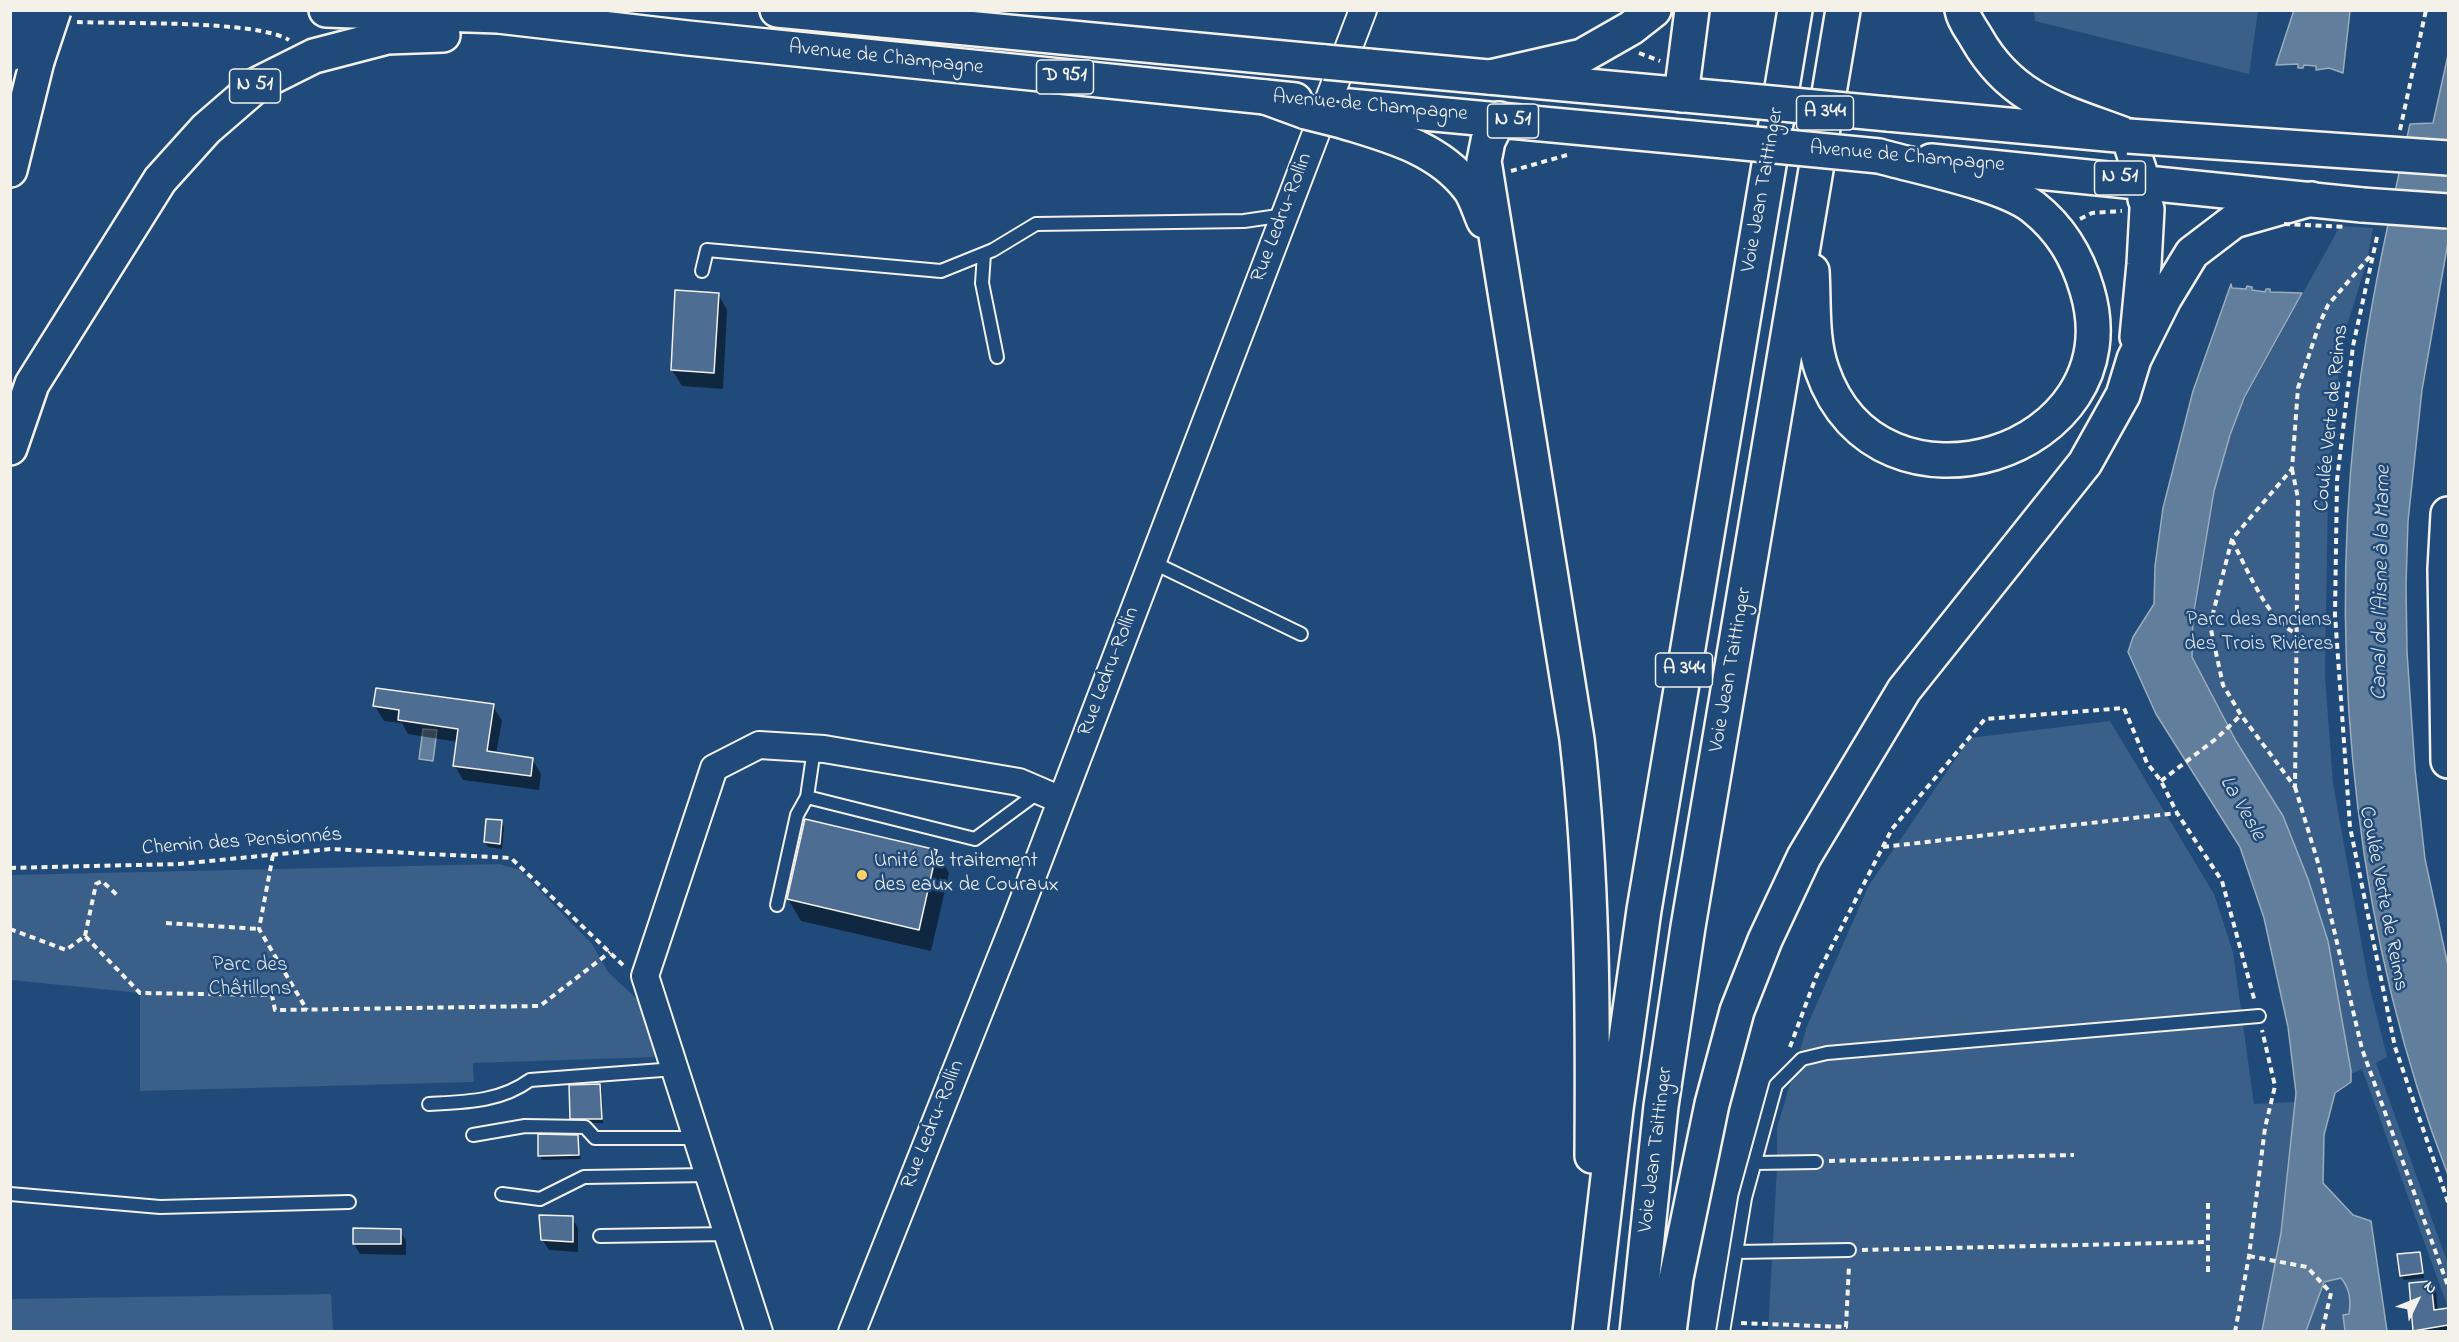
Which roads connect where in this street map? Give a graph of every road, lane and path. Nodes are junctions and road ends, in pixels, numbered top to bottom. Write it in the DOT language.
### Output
graph roads {
  1 [pos="25,10"];
  2 [pos="326,10"];
  3 [pos="777,10"];
  4 [pos="919,10"];
  5 [pos="1363,10"];
  6 [pos="1654,10"];
  7 [pos="1692,10"];
  8 [pos="1795,10"];
  9 [pos="1843,10"];
  10 [pos="1962,10"];
  11 [pos="2426,10"];
  12 [pos="62,16"];
  13 [pos="1063,37"];
  14 [pos="688,38"];
  15 [pos="314,56"];
  16 [pos="24,58"];
  17 [pos="1325,62"];
  18 [pos="1490,77"];
  19 [pos="1529,81"];
  20 [pos="1681,95"];
  21 [pos="1345,113"];
  22 [pos="1499,119"];
  23 [pos="2399,134"];
  24 [pos="1677,136"];
  25 [pos="2128,136"];
  26 [pos="1879,156"];
  27 [pos="2448,158"];
  28 [pos="10,170"];
  29 [pos="2145,195"];
  30 [pos="2311,199"];
  31 [pos="2448,212"];
  32 [pos="1285,215"];
  33 [pos="1808,216"];
  34 [pos="2377,237"];
  35 [pos="2373,253"];
  36 [pos="984,254"];
  37 [pos="1499,255"];
  38 [pos="702,271"];
  39 [pos="997,357"];
  40 [pos="2134,359"];
  41 [pos="21,391"];
  42 [pos="10,448"];
  43 [pos="2292,469"];
  44 [pos="2448,514"];
  45 [pos="2232,539"];
  46 [pos="1152,562"];
  47 [pos="2296,633"];
  48 [pos="1301,634"];
  49 [pos="2241,715"];
  50 [pos="814,748"];
  51 [pos="2448,761"];
  52 [pos="2161,781"];
  53 [pos="2295,787"];
  54 [pos="1051,796"];
  55 [pos="807,797"];
  56 [pos="2177,813"];
  57 [pos="1882,847"];
  58 [pos="273,855"];
  59 [pos="10,868"];
  60 [pos="117,895"];
  61 [pos="777,905"];
  62 [pos="166,923"];
  63 [pos="10,929"];
  64 [pos="260,929"];
  65 [pos="85,936"];
  66 [pos="610,952"];
  67 [pos="645,976"];
  68 [pos="307,1010"];
  69 [pos="2259,1016"];
  70 [pos="675,1069"];
  71 [pos="1776,1085"];
  72 [pos="429,1104"];
  73 [pos="473,1135"];
  74 [pos="697,1138"];
  75 [pos="2074,1155"];
  76 [pos="1755,1162"];
  77 [pos="1816,1162"];
  78 [pos="709,1175"];
  79 [pos="10,1194"];
  80 [pos="502,1194"];
  81 [pos="2208,1200"];
  82 [pos="349,1202"];
  83 [pos="2448,1202"];
  84 [pos="728,1234"];
  85 [pos="600,1236"];
  86 [pos="2206,1242"];
  87 [pos="1849,1250"];
  88 [pos="1737,1252"];
  89 [pos="2249,1256"];
  90 [pos="2208,1272"];
  91 [pos="2448,1286"];
  92 [pos="1591,1324"];
  93 [pos="1724,1327"];
  94 [pos="759,1332"];
  95 [pos="852,1332"];
  96 [pos="1637,1332"];
  97 [pos="1669,1332"];
  98 [pos="2235,1332"];
  99 [pos="2322,1332"];
  1 -- 16 [label="main road, bridge"];
  2 -- 14 [label="main road, Avenue de Champagne / D 951"];
  3 -- 13 [label="main road, Avenue de Champagne / D 951"];
  4 -- 13 [label="main road"];
  5 -- 32 [label="street, Rue Ledru-Rollin"];
  6 -- 18 [label="main road"];
  7 -- 20 [label="main road"];
  8 -- 92 [label="main road, Voie Jean Taittinger / A 344"];
  9 -- 33 [label="main road, Voie Jean Taittinger / A 344"];
  10 -- 25 [label="main road"];
  11 -- 23 [label="path"];
  12 -- 15 [label="path"];
  12 -- 16 [label="main road, bridge"];
  13 -- 17 [label="main road, Avenue de Champagne / D 951"];
  14 -- 15 [label="main road, N 51"];
  14 -- 21 [label="main road, Avenue de Champagne / D 951, bridge"];
  15 -- 41 [label="main road, N 51"];
  16 -- 28 [label="main road"];
  17 -- 18 [label="main road, Avenue de Champagne / N 51, bridge"];
  18 -- 19 [label="main road, Avenue de Champagne / N 51"];
  19 -- 20 [label="main road, Avenue de Champagne / N 51"];
  19 -- 22 [label="main road"];
  20 -- 24 [label="main road"];
  20 -- 25 [label="main road, Avenue de Champagne / N 51, bridge"];
  21 -- 22 [label="main road, Avenue de Champagne / N 51"];
  21 -- 37 [label="main road"];
  22 -- 24 [label="main road, Avenue de Champagne / N 51"];
  22 -- 37 [label="main road"];
  24 -- 26 [label="main road, Avenue de Champagne / N 51, bridge"];
  25 -- 27 [label="main road, Avenue de Champagne / N 51, bridge"];
  25 -- 29 [label="main road"];
  26 -- 29 [label="main road, Avenue de Champagne / N 51"];
  26 -- 33 [label="main road"];
  29 -- 30 [label="main road, Avenue de Champagne / N 51"];
  29 -- 40 [label="main road"];
  30 -- 31 [label="main road, Avenue de Champagne / N 51, bridge"];
  30 -- 40 [label="main road"];
  32 -- 36 [label="lane"];
  32 -- 46 [label="street, Rue Ledru-Rollin"];
  33 -- 96 [label="main road, Voie Jean Taittinger / A 344"];
  34 -- 35 [label="path, Coulée Verte de Reims"];
  35 -- 43 [label="path"];
  35 -- 83 [label="path, Coulée Verte de Reims"];
  36 -- 38 [label="lane"];
  36 -- 39 [label="lane"];
  37 -- 92 [label="main road"];
  40 -- 97 [label="main road"];
  41 -- 42 [label="main road, N 51"];
  43 -- 45 [label="path"];
  43 -- 47 [label="path"];
  44 -- 51 [label="main road"];
  45 -- 47 [label="path"];
  45 -- 49 [label="path"];
  46 -- 48 [label="lane"];
  46 -- 54 [label="street, Rue Ledru-Rollin"];
  47 -- 53 [label="path"];
  49 -- 52 [label="path"];
  49 -- 53 [label="path"];
  50 -- 54 [label="street"];
  50 -- 55 [label="lane"];
  50 -- 67 [label="street"];
  52 -- 56 [label="path"];
  52 -- 57 [label="path"];
  53 -- 91 [label="path"];
  54 -- 55 [label="lane"];
  54 -- 95 [label="street, Rue Ledru-Rollin"];
  55 -- 61 [label="lane"];
  56 -- 57 [label="path"];
  56 -- 69 [label="path"];
  57 -- 71 [label="path"];
  58 -- 59 [label="path, Chemin des Pensionnés"];
  58 -- 64 [label="path"];
  58 -- 66 [label="path, Chemin des Pensionnés"];
  60 -- 65 [label="path"];
  62 -- 64 [label="path"];
  63 -- 65 [label="path"];
  64 -- 68 [label="path"];
  65 -- 68 [label="path"];
  66 -- 67 [label="path, Chemin des Pensionnés"];
  66 -- 68 [label="path"];
  67 -- 70 [label="street"];
  69 -- 71 [label="lane"];
  69 -- 89 [label="path"];
  70 -- 72 [label="lane"];
  70 -- 74 [label="street"];
  71 -- 76 [label="lane"];
  73 -- 74 [label="lane"];
  74 -- 78 [label="street"];
  75 -- 77 [label="path"];
  76 -- 77 [label="lane"];
  76 -- 88 [label="lane"];
  78 -- 80 [label="lane"];
  78 -- 84 [label="street"];
  79 -- 82 [label="lane"];
  81 -- 86 [label="path"];
  84 -- 85 [label="lane"];
  84 -- 94 [label="street"];
  86 -- 87 [label="path"];
  86 -- 90 [label="path"];
  87 -- 88 [label="lane"];
  87 -- 93 [label="path"];
  88 -- 93 [label="lane"];
  89 -- 98 [label="path"];
  89 -- 99 [label="path"];
}
